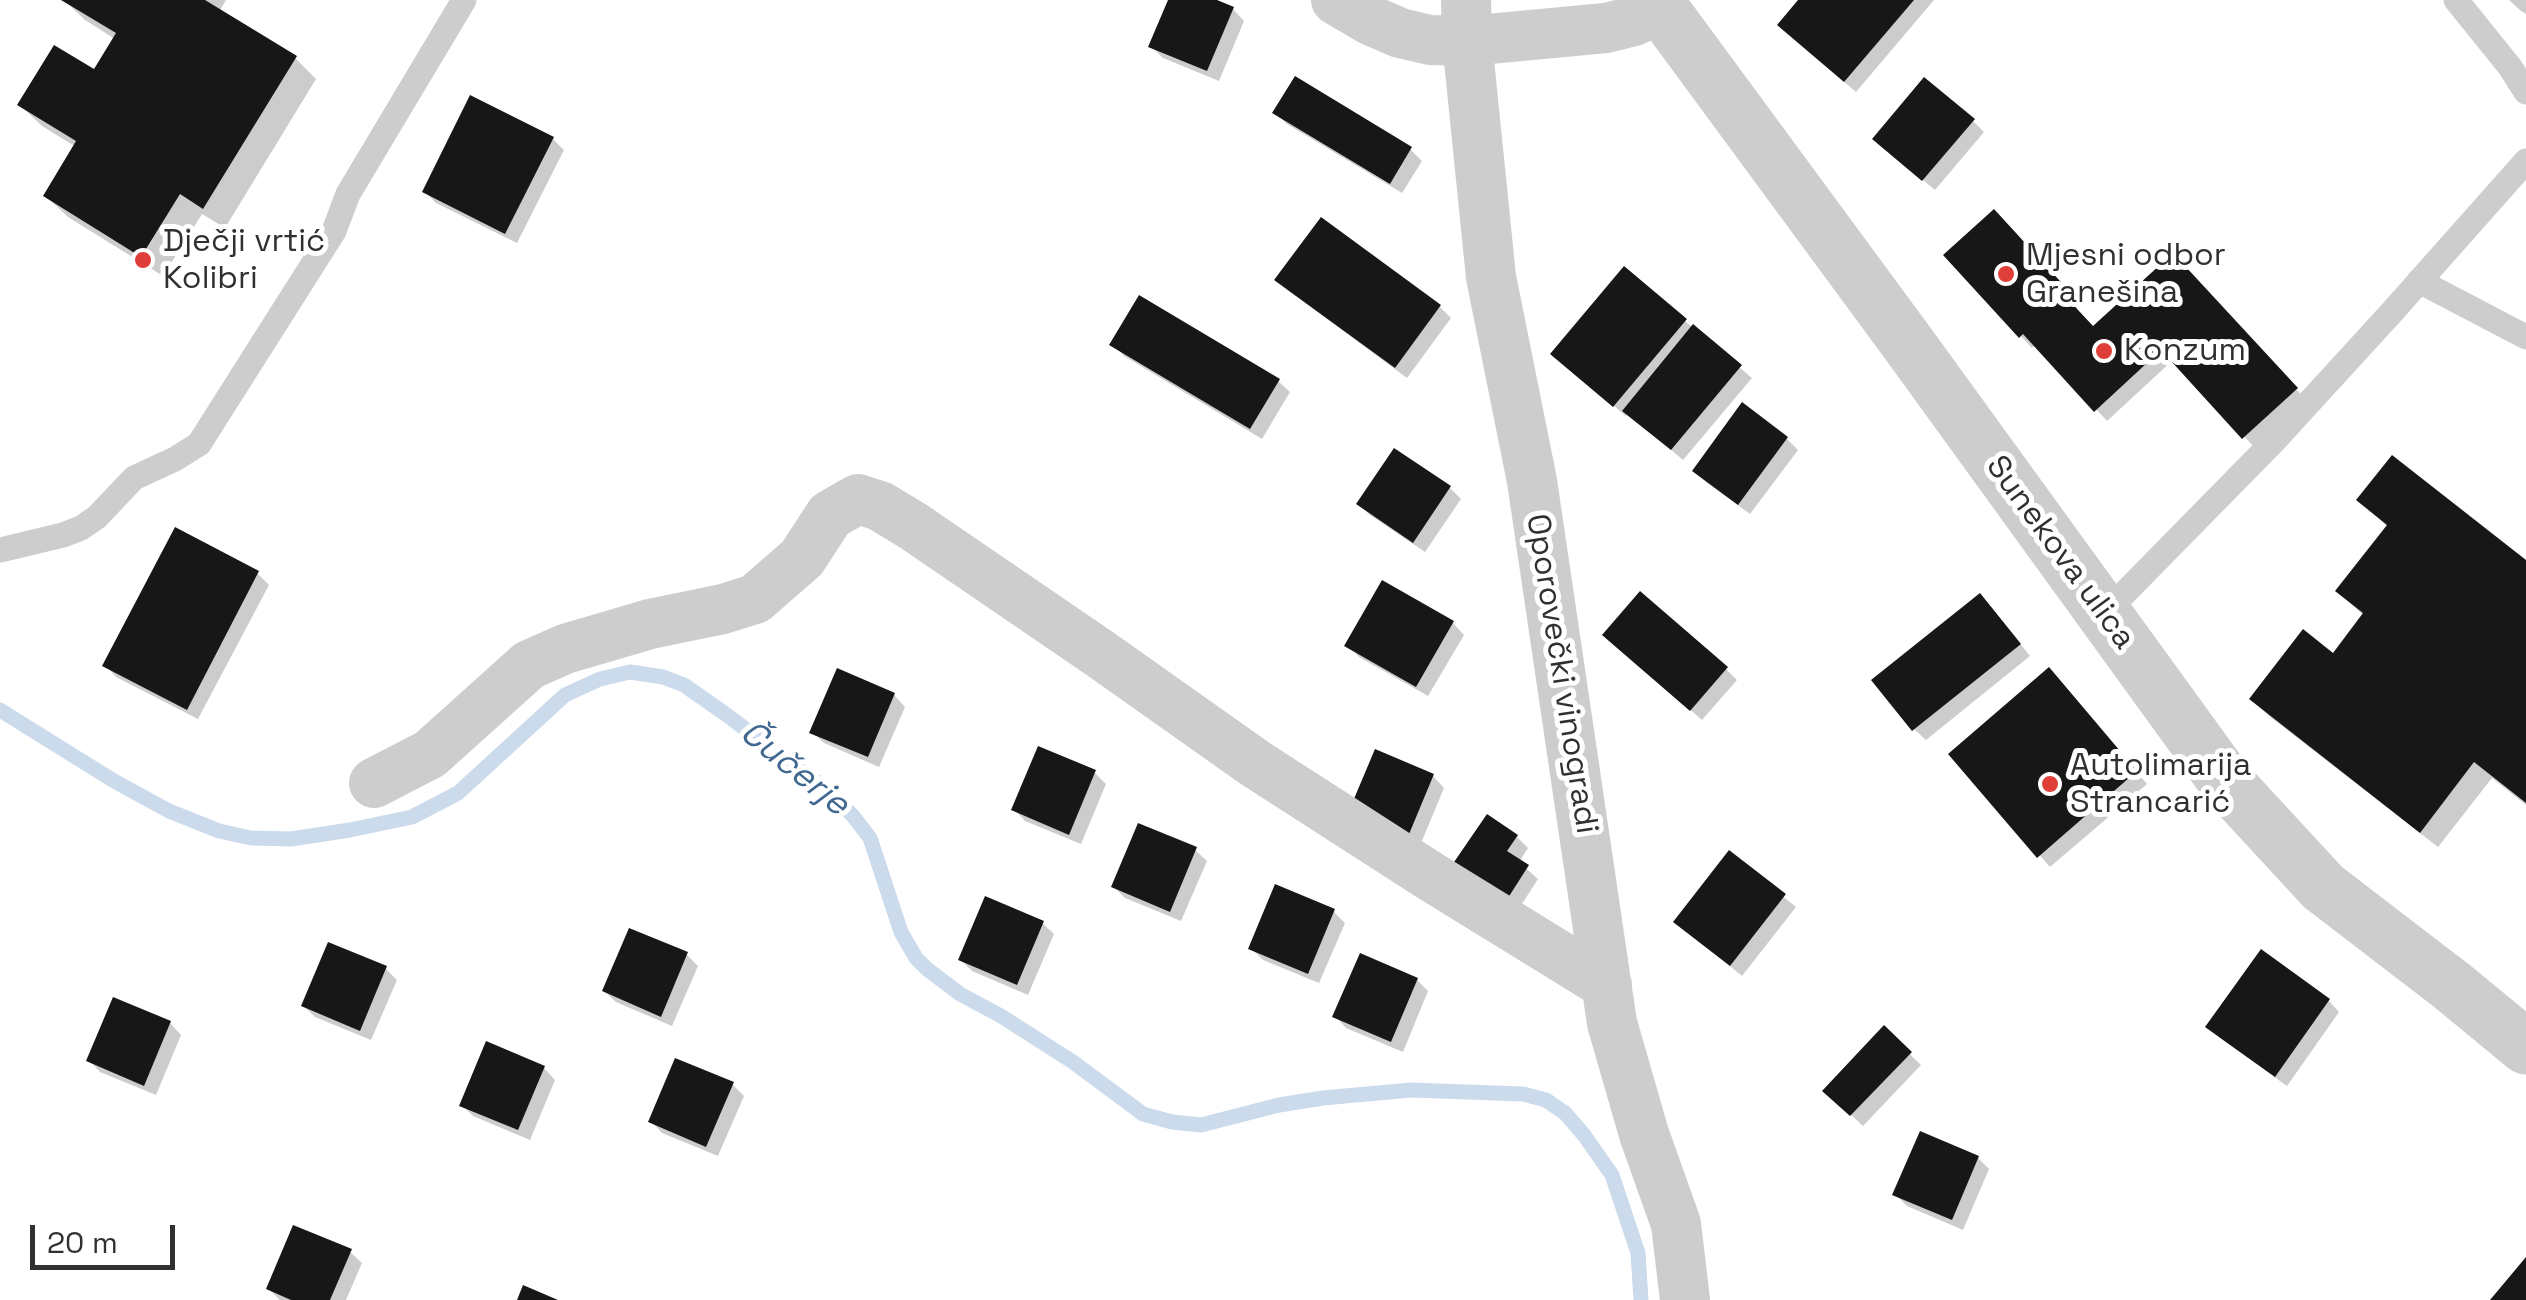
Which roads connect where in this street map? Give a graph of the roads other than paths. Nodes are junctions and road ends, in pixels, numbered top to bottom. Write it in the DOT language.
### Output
graph roads {
  1 [pos="464,0"];
  2 [pos="1336,0"];
  3 [pos="2456,0"];
  4 [pos="1658,4"];
  5 [pos="1466,21"];
  6 [pos="2526,92"];
  7 [pos="2526,161"];
  8 [pos="2419,282"];
  9 [pos="2526,338"];
  10 [pos="0,550"];
  11 [pos="2104,614"];
  12 [pos="374,783"];
  13 [pos="1607,985"];
  14 [pos="2526,1047"];
  15 [pos="1685,1300"];
  1 -- 10 [label="lane"];
  2 -- 5 [label="street"];
  3 -- 6 [label="lane"];
  4 -- 5 [label="street"];
  4 -- 11 [label="street, Sunekova ulica"];
  5 -- 13 [label="street, Oporovečki vinogradi"];
  7 -- 8 [label="lane"];
  8 -- 9 [label="lane"];
  8 -- 11 [label="lane"];
  11 -- 14 [label="street, Sunekova ulica"];
  12 -- 13 [label="street"];
  13 -- 15 [label="street, Oporovečki vinogradi"];
}
